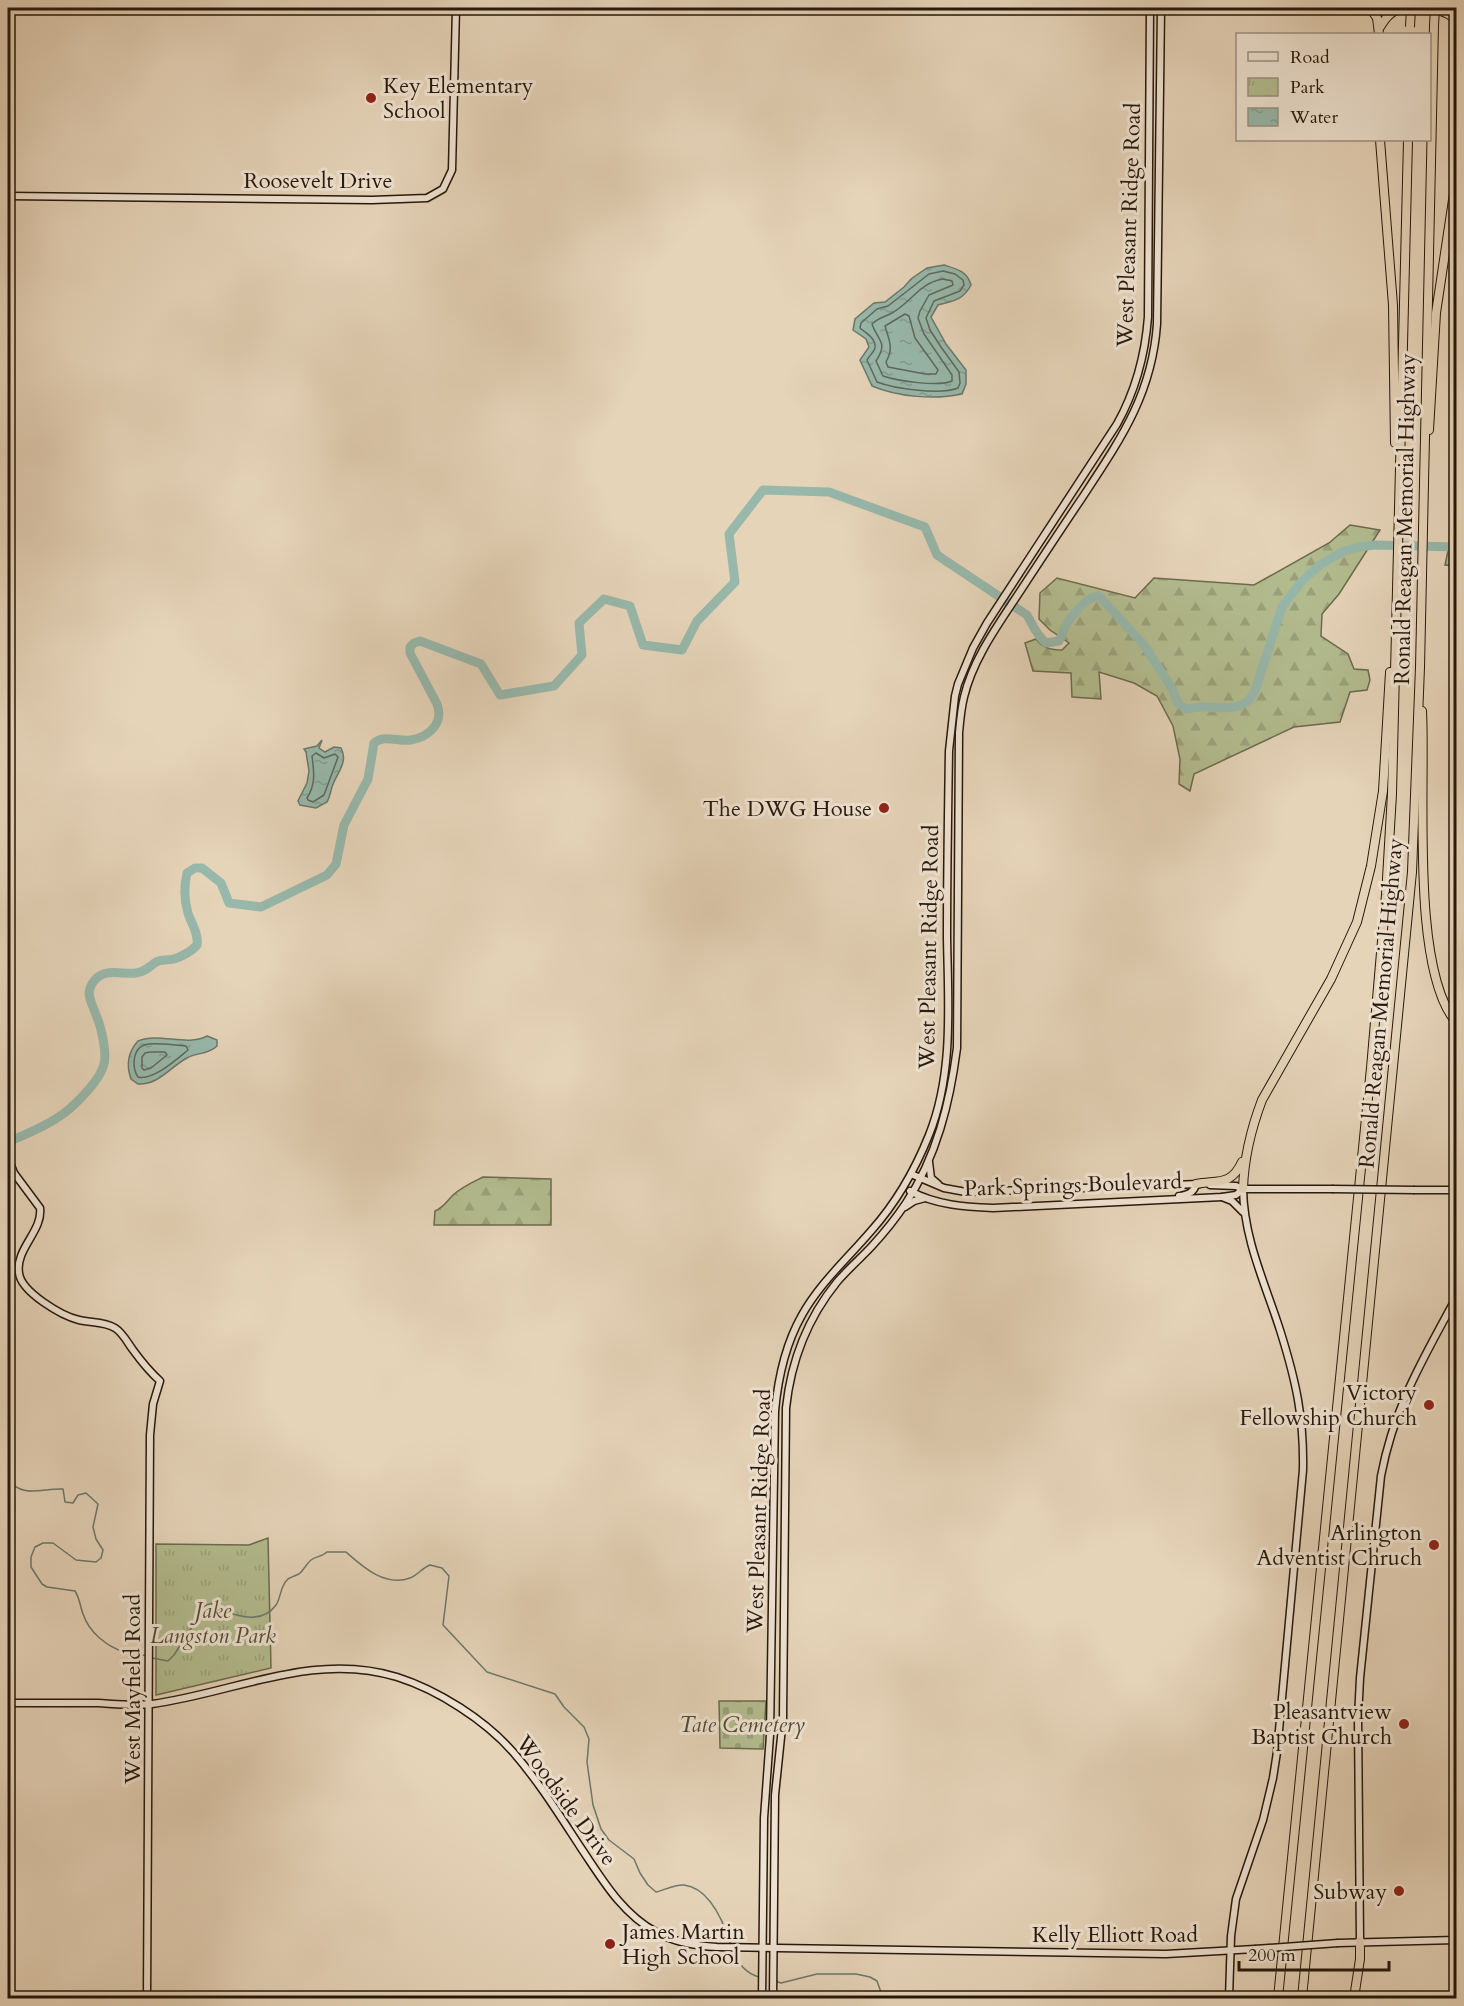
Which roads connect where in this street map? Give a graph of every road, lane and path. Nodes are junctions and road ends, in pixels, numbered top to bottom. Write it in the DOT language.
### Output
graph roads {
  1 [pos="456,8"];
  2 [pos="1150,8"];
  3 [pos="1370,8"];
  4 [pos="1381,8"];
  5 [pos="1411,8"];
  6 [pos="1435,8"];
  7 [pos="1162,9"];
  8 [pos="1456,21"];
  9 [pos="1410,31"];
  10 [pos="1380,32"];
  11 [pos="1380,141"];
  12 [pos="1408,141"];
  13 [pos="1456,180"];
  14 [pos="8,196"];
  15 [pos="1425,476"];
  16 [pos="1398,499"];
  17 [pos="1394,623"];
  18 [pos="1420,667"];
  19 [pos="1452,1010"];
  20 [pos="1456,1022"];
  21 [pos="1245,1155"];
  22 [pos="8,1157"];
  23 [pos="929,1159"];
  24 [pos="911,1174"];
  25 [pos="920,1178"];
  26 [pos="1196,1184"];
  27 [pos="904,1187"];
  28 [pos="946,1189"];
  29 [pos="1243,1189"];
  30 [pos="1456,1190"];
  31 [pos="912,1192"];
  32 [pos="1222,1197"];
  33 [pos="927,1198"];
  34 [pos="1164,1200"];
  35 [pos="902,1209"];
  36 [pos="1244,1213"];
  37 [pos="1456,1298"];
  38 [pos="8,1703"];
  39 [pos="150,1704"];
  40 [pos="1456,1940"];
  41 [pos="1360,1941"];
  42 [pos="762,1948"];
  43 [pos="773,1948"];
  44 [pos="1230,1951"];
  45 [pos="762,1995"];
  46 [pos="773,1997"];
  47 [pos="147,1998"];
  48 [pos="1229,1998"];
  49 [pos="1278,1998"];
  50 [pos="1302,1998"];
  51 [pos="1354,1998"];
  1 -- 14 [label="main road, Roosevelt Drive"];
  2 -- 24 [label="main road, West Pleasant Ridge Road"];
  3 -- 10 [label="highway"];
  4 -- 10 [label="highway"];
  5 -- 9 [label="highway, bridge"];
  6 -- 15 [label="highway, Ronald Reagan Memorial Highway, bridge"];
  7 -- 23 [label="main road, West Pleasant Ridge Road"];
  8 -- 10 [label="highway"];
  11 -- 16 [label="highway"];
  12 -- 16 [label="highway, Ronald Reagan Memorial Highway"];
  13 -- 15 [label="highway"];
  15 -- 18 [label="highway, Ronald Reagan Memorial Highway"];
  16 -- 17 [label="highway, Ronald Reagan Memorial Highway"];
  17 -- 21 [label="highway"];
  17 -- 49 [label="highway, Ronald Reagan Memorial Highway"];
  18 -- 19 [label="highway"];
  18 -- 50 [label="highway, Ronald Reagan Memorial Highway"];
  19 -- 20 [label="highway"];
  21 -- 26 [label="highway"];
  21 -- 29 [label="highway"];
  22 -- 39 [label="main road, West Mayfield Road"];
  23 -- 25 [label="main road, West Pleasant Ridge Road"];
  23 -- 28 [label="main road"];
  24 -- 25 [label="main road, Park Springs Boulevard"];
  24 -- 27 [label="main road, West Pleasant Ridge Road"];
  25 -- 28 [label="main road, Park Springs Boulevard"];
  25 -- 31 [label="main road, West Pleasant Ridge Road"];
  26 -- 28 [label="main road, Park Springs Boulevard"];
  26 -- 29 [label="main road, Park Springs Boulevard"];
  26 -- 34 [label="main road"];
  27 -- 31 [label="main road, Park Springs Boulevard"];
  27 -- 42 [label="main road, West Pleasant Ridge Road"];
  29 -- 30 [label="main road, Park Springs Boulevard, bridge"];
  29 -- 32 [label="main road, Park Springs Boulevard"];
  29 -- 36 [label="main road"];
  31 -- 33 [label="main road, Park Springs Boulevard"];
  31 -- 35 [label="main road, West Pleasant Ridge Road"];
  32 -- 34 [label="main road, Park Springs Boulevard"];
  32 -- 36 [label="main road"];
  33 -- 34 [label="main road, Park Springs Boulevard"];
  33 -- 35 [label="main road"];
  35 -- 43 [label="main road, West Pleasant Ridge Road"];
  36 -- 44 [label="main road"];
  37 -- 41 [label="main road"];
  38 -- 39 [label="main road, Woodside Drive"];
  39 -- 42 [label="main road, Woodside Drive"];
  39 -- 47 [label="main road, West Mayfield Road"];
  40 -- 41 [label="main road, Kelly Elliott Road"];
  41 -- 44 [label="main road, Kelly Elliott Road, bridge"];
  41 -- 51 [label="highway"];
  42 -- 43 [label="main road, Woodside Drive"];
  42 -- 45 [label="main road, West Pleasant Ridge Road"];
  43 -- 44 [label="main road, Kelly Elliott Road"];
  43 -- 46 [label="main road, West Pleasant Ridge Road"];
  44 -- 48 [label="main road"];
}
